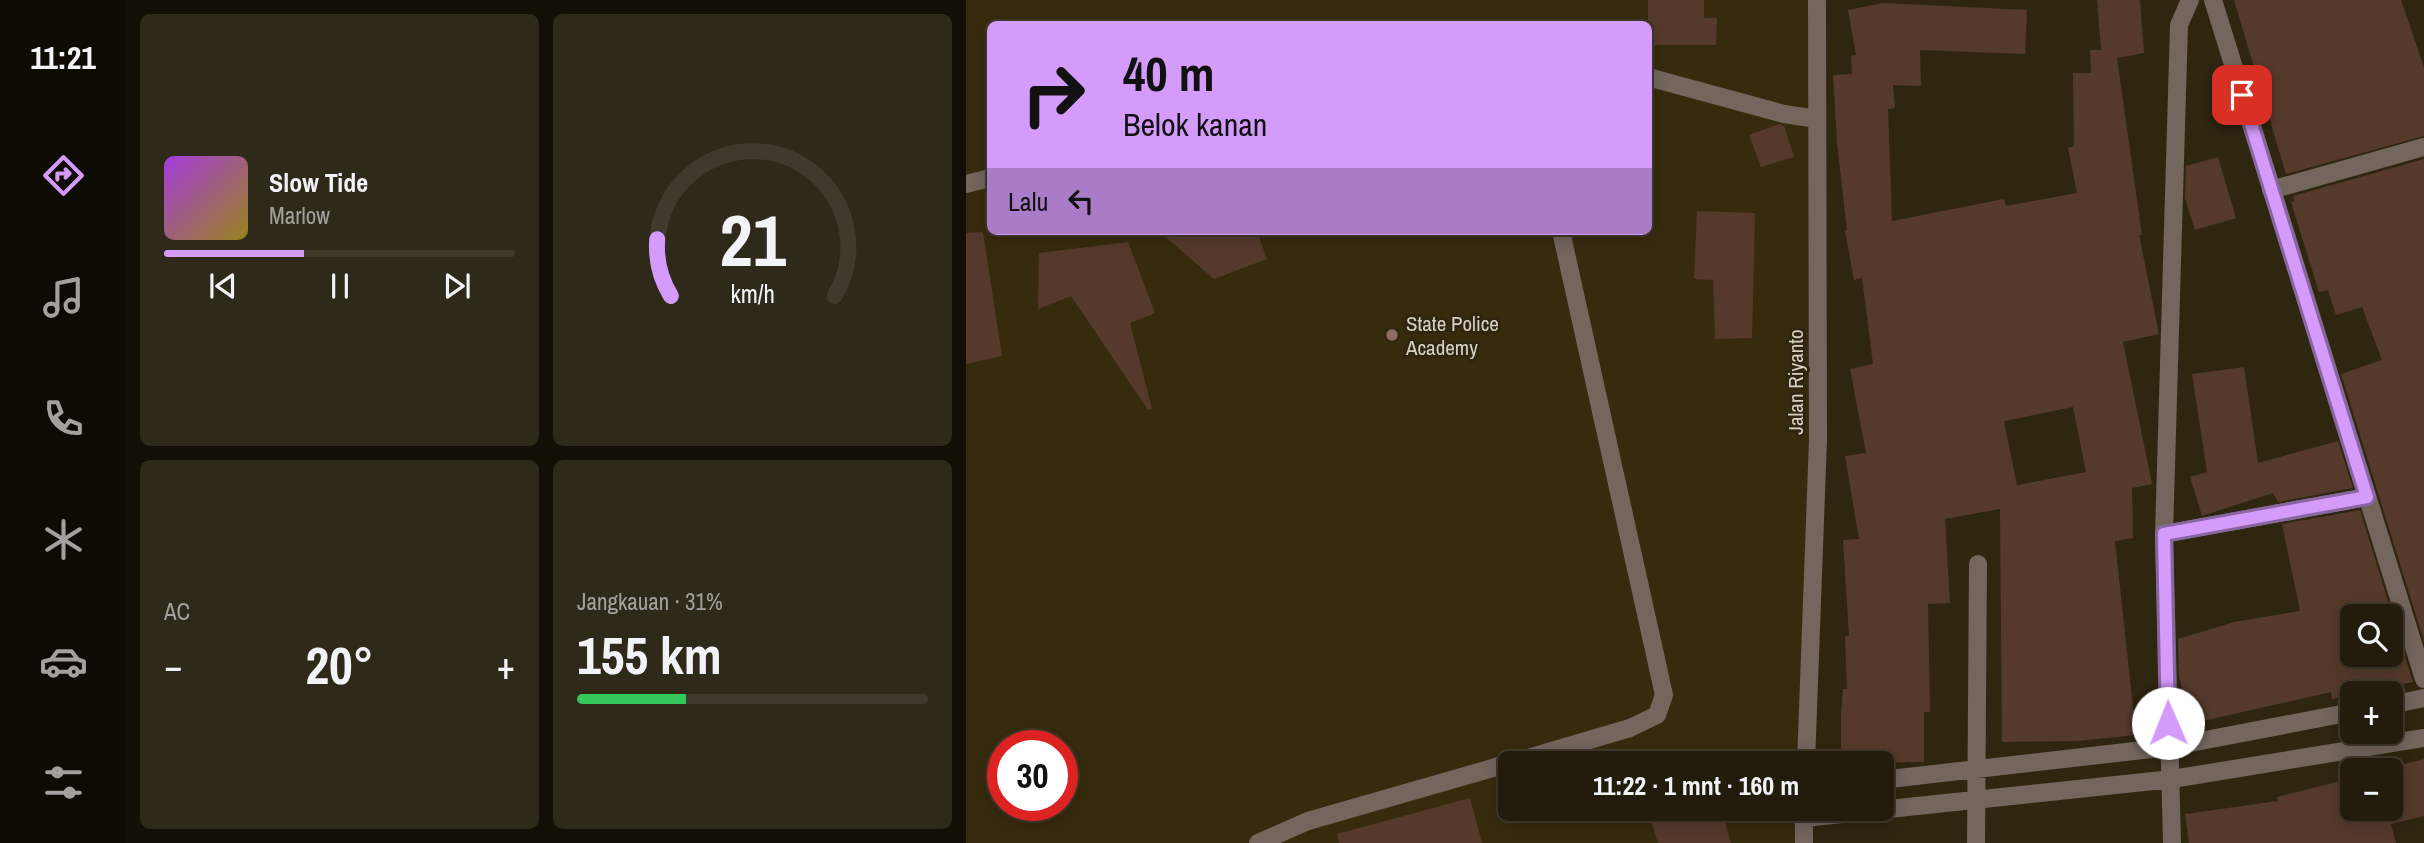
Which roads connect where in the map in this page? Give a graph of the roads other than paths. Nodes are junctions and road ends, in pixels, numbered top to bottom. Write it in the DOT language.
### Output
graph roads {
  1 [pos="1817,0"];
  2 [pos="2190,0"];
  3 [pos="2213,0"];
  4 [pos="1652,78"];
  5 [pos="1818,119"];
  6 [pos="2424,147"];
  7 [pos="987,179"];
  8 [pos="966,184"];
  9 [pos="2271,190"];
  10 [pos="1562,235"];
  11 [pos="2367,497"];
  12 [pos="2164,534"];
  13 [pos="1978,564"];
  14 [pos="2424,679"];
  15 [pos="2424,698"];
  16 [pos="2403,702"];
  17 [pos="2340,714"];
  18 [pos="2424,738"];
  19 [pos="2169,747"];
  20 [pos="1552,751"];
  21 [pos="1806,751"];
  22 [pos="1498,767"];
  23 [pos="1977,770"];
  24 [pos="1894,779"];
  25 [pos="2172,779"];
  26 [pos="1976,799"];
  27 [pos="1894,806"];
  28 [pos="1804,821"];
  29 [pos="1258,843"];
  30 [pos="1804,843"];
  31 [pos="1976,843"];
  32 [pos="2172,843"];
  1 -- 5 [label="street, Jalan Riyanto"];
  2 -- 12 [label="street"];
  3 -- 9 [label="street"];
  4 -- 5 [label="street"];
  5 -- 21 [label="street, Jalan Riyanto"];
  6 -- 9 [label="street"];
  7 -- 8 [label="street"];
  9 -- 11 [label="street"];
  10 -- 20 [label="street"];
  11 -- 12 [label="street"];
  11 -- 14 [label="street"];
  12 -- 19 [label="street"];
  13 -- 23 [label="street"];
  15 -- 16 [label="street"];
  17 -- 19 [label="street"];
  18 -- 25 [label="street"];
  19 -- 23 [label="street"];
  19 -- 25 [label="street"];
  22 -- 29 [label="street"];
  23 -- 24 [label="street"];
  23 -- 26 [label="street"];
  25 -- 26 [label="street"];
  25 -- 32 [label="street"];
  26 -- 27 [label="street"];
  26 -- 31 [label="street"];
  28 -- 30 [label="street"];
}
